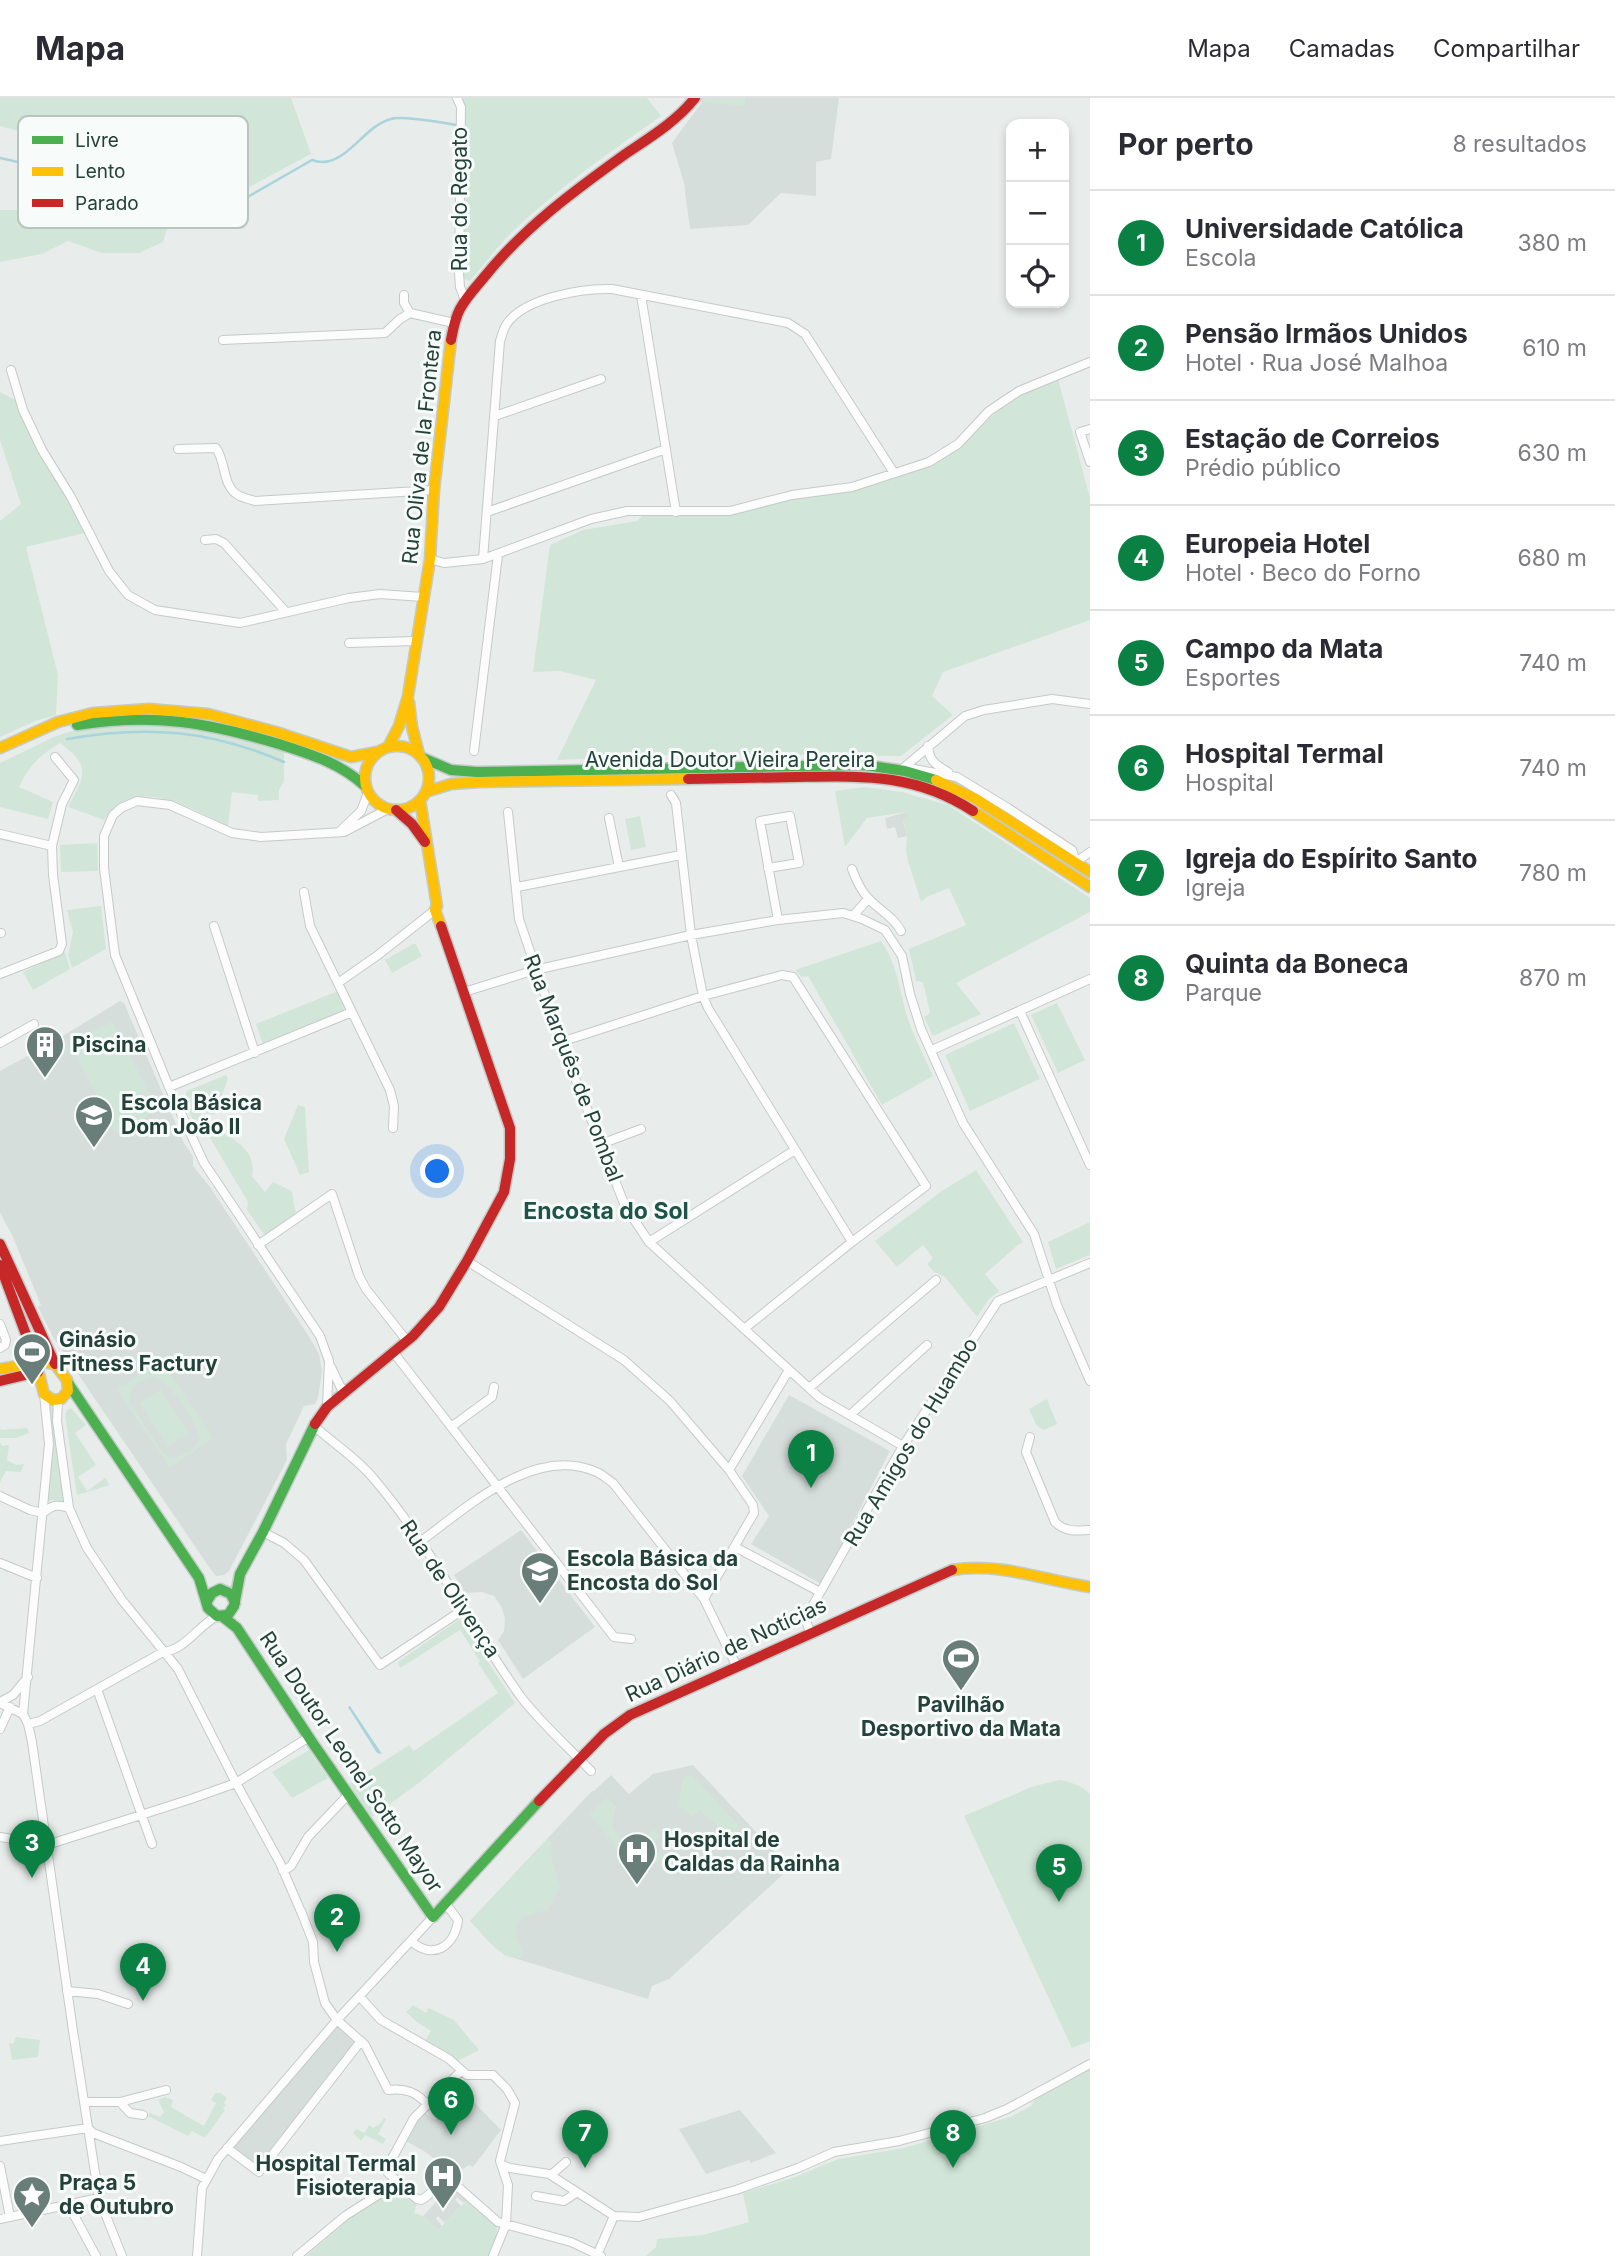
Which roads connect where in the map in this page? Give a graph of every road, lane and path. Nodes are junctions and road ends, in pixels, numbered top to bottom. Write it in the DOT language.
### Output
graph roads {
  1 [pos="457,98"];
  2 [pos="695,98"];
  3 [pos="404,295"];
  4 [pos="641,295"];
  5 [pos="465,300"];
  6 [pos="410,313"];
  7 [pos="454,323"];
  8 [pos="223,340"];
  9 [pos="1090,362"];
  10 [pos="10,370"];
  11 [pos="601,379"];
  12 [pos="495,416"];
  13 [pos="1090,429"];
  14 [pos="178,449"];
  15 [pos="667,449"];
  16 [pos="1090,462"];
  17 [pos="894,473"];
  18 [pos="434,490"];
  19 [pos="487,512"];
  20 [pos="676,512"];
  21 [pos="205,540"];
  22 [pos="498,555"];
  23 [pos="430,559"];
  24 [pos="483,559"];
  25 [pos="423,597"];
  26 [pos="286,612"];
  27 [pos="416,641"];
  28 [pos="349,643"];
  29 [pos="408,696"];
  30 [pos="1090,704"];
  31 [pos="928,746"];
  32 [pos="0,748"];
  33 [pos="382,749"];
  34 [pos="474,751"];
  35 [pos="421,756"];
  36 [pos="0,757"];
  37 [pos="55,757"];
  38 [pos="901,770"];
  39 [pos="957,777"];
  40 [pos="367,790"];
  41 [pos="671,795"];
  42 [pos="423,796"];
  43 [pos="392,809"];
  44 [pos="508,811"];
  45 [pos="609,818"];
  46 [pos="338,832"];
  47 [pos="0,834"];
  48 [pos="52,846"];
  49 [pos="429,847"];
  50 [pos="1090,852"];
  51 [pos="681,855"];
  52 [pos="1076,862"];
  53 [pos="619,867"];
  54 [pos="768,868"];
  55 [pos="852,869"];
  56 [pos="1090,872"];
  57 [pos="517,887"];
  58 [pos="1090,887"];
  59 [pos="304,892"];
  60 [pos="868,899"];
  61 [pos="435,910"];
  62 [pos="853,916"];
  63 [pos="778,920"];
  64 [pos="214,926"];
  65 [pos="901,931"];
  66 [pos="691,935"];
  67 [pos="535,970"];
  68 [pos="0,974"];
  69 [pos="1090,979"];
  70 [pos="338,983"];
  71 [pos="464,992"];
  72 [pos="703,996"];
  73 [pos="1020,1011"];
  74 [pos="352,1012"];
  75 [pos="34,1024"];
  76 [pos="561,1042"];
  77 [pos="0,1043"];
  78 [pos="932,1050"];
  79 [pos="256,1053"];
  80 [pos="169,1087"];
  81 [pos="393,1128"];
  82 [pos="641,1129"];
  83 [pos="601,1144"];
  84 [pos="795,1150"];
  85 [pos="1089,1159"];
  86 [pos="649,1242"];
  87 [pos="852,1242"];
  88 [pos="0,1244"];
  89 [pos="258,1245"];
  90 [pos="467,1261"];
  91 [pos="1090,1264"];
  92 [pos="0,1265"];
  93 [pos="936,1280"];
  94 [pos="1048,1281"];
  95 [pos="0,1324"];
  96 [pos="744,1329"];
  97 [pos="407,1341"];
  98 [pos="928,1345"];
  99 [pos="0,1348"];
  100 [pos="394,1353"];
  101 [pos="329,1361"];
  102 [pos="55,1363"];
  103 [pos="37,1367"];
  104 [pos="0,1370"];
  105 [pos="789,1370"];
  106 [pos="0,1381"];
  107 [pos="1090,1381"];
  108 [pos="68,1383"];
  109 [pos="494,1387"];
  110 [pos="809,1388"];
  111 [pos="348,1391"];
  112 [pos="44,1394"];
  113 [pos="61,1399"];
  114 [pos="327,1407"];
  115 [pos="86,1409"];
  116 [pos="850,1415"];
  117 [pos="314,1426"];
  118 [pos="451,1427"];
  119 [pos="1030,1437"];
  120 [pos="903,1446"];
  121 [pos="729,1470"];
  122 [pos="498,1486"];
  123 [pos="0,1496"];
  124 [pos="69,1508"];
  125 [pos="43,1513"];
  126 [pos="1090,1530"];
  127 [pos="263,1532"];
  128 [pos="419,1542"];
  129 [pos="735,1547"];
  130 [pos="0,1563"];
  131 [pos="240,1574"];
  132 [pos="37,1578"];
  133 [pos="199,1578"];
  134 [pos="1090,1587"];
  135 [pos="222,1590"];
  136 [pos="820,1592"];
  137 [pos="704,1599"];
  138 [pos="234,1606"];
  139 [pos="464,1609"];
  140 [pos="213,1613"];
  141 [pos="237,1628"];
  142 [pos="810,1633"];
  143 [pos="631,1639"];
  144 [pos="163,1652"];
  145 [pos="736,1665"];
  146 [pos="28,1677"];
  147 [pos="97,1689"];
  148 [pos="0,1702"];
  149 [pos="10,1707"];
  150 [pos="23,1714"];
  151 [pos="28,1724"];
  152 [pos="0,1729"];
  153 [pos="309,1737"];
  154 [pos="578,1759"];
  155 [pos="591,1771"];
  156 [pos="236,1783"];
  157 [pos="348,1795"];
  158 [pos="141,1815"];
  159 [pos="0,1837"];
  160 [pos="152,1844"];
  161 [pos="47,1845"];
  162 [pos="284,1871"];
  163 [pos="446,1904"];
  164 [pos="433,1917"];
  165 [pos="411,1941"];
  166 [pos="67,1991"];
  167 [pos="360,1997"];
  168 [pos="128,2004"];
  169 [pos="337,2020"];
  170 [pos="361,2041"];
  171 [pos="1090,2064"];
  172 [pos="461,2070"];
  173 [pos="166,2090"];
  174 [pos="84,2102"];
  175 [pos="120,2102"];
  176 [pos="425,2107"];
  177 [pos="143,2115"];
  178 [pos="88,2128"];
  179 [pos="0,2141"];
  180 [pos="227,2148"];
  181 [pos="566,2162"];
  182 [pos="502,2165"];
  183 [pos="0,2166"];
  184 [pos="551,2175"];
  185 [pos="206,2179"];
  186 [pos="395,2180"];
  187 [pos="573,2190"];
  188 [pos="536,2196"];
  189 [pos="99,2198"];
  190 [pos="68,2204"];
  191 [pos="614,2216"];
  192 [pos="10,2217"];
  193 [pos="0,2219"];
  194 [pos="506,2224"];
  195 [pos="599,2255"];
  196 [pos="96,2256"];
  197 [pos="122,2256"];
  198 [pos="197,2256"];
  199 [pos="297,2256"];
  200 [pos="493,2256"];
  1 -- 5 [label="street, Rua do Regato"];
  2 -- 5 [label="main road, Rua Oliva de la Frontera"];
  3 -- 6 [label="street"];
  4 -- 12 [label="street"];
  4 -- 15 [label="street"];
  4 -- 17 [label="street"];
  5 -- 7 [label="main road, Rua Oliva de la Frontera"];
  6 -- 7 [label="street"];
  6 -- 8 [label="street"];
  7 -- 18 [label="main road, Rua Oliva de la Frontera"];
  9 -- 17 [label="street"];
  10 -- 26 [label="street"];
  11 -- 12 [label="street"];
  12 -- 19 [label="street"];
  13 -- 16 [label="street"];
  14 -- 18 [label="street"];
  15 -- 19 [label="street"];
  15 -- 20 [label="street"];
  17 -- 20 [label="street"];
  18 -- 23 [label="main road, Rua Oliva de la Frontera"];
  19 -- 24 [label="street"];
  20 -- 22 [label="street"];
  21 -- 26 [label="street"];
  22 -- 24 [label="street"];
  22 -- 34 [label="street"];
  23 -- 24 [label="street"];
  23 -- 25 [label="main road, Rua Oliva de la Frontera"];
  25 -- 26 [label="street"];
  25 -- 27 [label="main road, Rua Oliva de la Frontera"];
  27 -- 28 [label="street"];
  27 -- 29 [label="main road, Rua Oliva de la Frontera"];
  29 -- 33 [label="main road, Rua Oliva de la Frontera"];
  29 -- 35 [label="main road, Rua Oliva de la Frontera"];
  30 -- 31 [label="street"];
  31 -- 38 [label="street"];
  31 -- 39 [label="street"];
  32 -- 33 [label="main road"];
  33 -- 35 [label="main road"];
  33 -- 40 [label="main road"];
  35 -- 38 [label="main road, Avenida Doutor Vieira Pereira"];
  35 -- 42 [label="main road"];
  36 -- 40 [label="main road"];
  37 -- 48 [label="street"];
  38 -- 39 [label="street, Avenida Doutor Vieira Pereira"];
  38 -- 52 [label="main road, Avenida Doutor Vieira Pereira"];
  39 -- 52 [label="street, Avenida Doutor Vieira Pereira"];
  40 -- 43 [label="main road"];
  40 -- 46 [label="street"];
  41 -- 51 [label="street"];
  42 -- 43 [label="main road"];
  42 -- 49 [label="main road"];
  42 -- 58 [label="main road, Avenida Doutor Vieira Pereira"];
  43 -- 46 [label="street"];
  43 -- 49 [label="main road"];
  44 -- 57 [label="street, Rua Marquês de Pombal"];
  45 -- 53 [label="street"];
  46 -- 80 [label="street"];
  47 -- 48 [label="street"];
  48 -- 68 [label="street"];
  49 -- 61 [label="main road"];
  50 -- 52 [label="street"];
  51 -- 53 [label="street"];
  51 -- 66 [label="street"];
  52 -- 56 [label="main road, Avenida Doutor Vieira Pereira"];
  53 -- 57 [label="street"];
  54 -- 54 [label="street"];
  54 -- 63 [label="street"];
  55 -- 60 [label="street"];
  57 -- 67 [label="street, Rua Marquês de Pombal"];
  59 -- 70 [label="street"];
  60 -- 62 [label="street"];
  60 -- 65 [label="street"];
  61 -- 70 [label="street"];
  61 -- 71 [label="main road"];
  62 -- 63 [label="street"];
  62 -- 78 [label="street"];
  63 -- 66 [label="street"];
  64 -- 79 [label="street"];
  66 -- 67 [label="street"];
  66 -- 72 [label="street"];
  67 -- 71 [label="street"];
  67 -- 76 [label="street, Rua Marquês de Pombal"];
  69 -- 73 [label="street"];
  70 -- 74 [label="street"];
  71 -- 90 [label="main road"];
  72 -- 76 [label="street"];
  72 -- 84 [label="street"];
  72 -- 87 [label="street"];
  73 -- 78 [label="street"];
  73 -- 85 [label="street"];
  74 -- 79 [label="street"];
  74 -- 81 [label="street"];
  75 -- 77 [label="street"];
  76 -- 83 [label="street, Rua Marquês de Pombal"];
  78 -- 94 [label="street"];
  79 -- 80 [label="street"];
  80 -- 89 [label="street"];
  82 -- 83 [label="street"];
  83 -- 86 [label="street, Rua Marquês de Pombal"];
  84 -- 86 [label="street"];
  84 -- 87 [label="street"];
  86 -- 96 [label="street, Rua Marquês de Pombal"];
  87 -- 96 [label="street"];
  88 -- 102 [label="main road"];
  89 -- 97 [label="street"];
  89 -- 101 [label="street"];
  90 -- 97 [label="main road"];
  90 -- 121 [label="street"];
  91 -- 94 [label="street, Rua Amigos do Huambo"];
  92 -- 103 [label="main road"];
  93 -- 110 [label="street"];
  94 -- 107 [label="street"];
  94 -- 120 [label="street, Rua Amigos do Huambo"];
  95 -- 99 [label="street"];
  96 -- 105 [label="street, Rua Marquês de Pombal"];
  97 -- 100 [label="main road"];
  98 -- 116 [label="street"];
  100 -- 111 [label="main road"];
  100 -- 118 [label="street"];
  101 -- 111 [label="street"];
  101 -- 114 [label="street"];
  102 -- 103 [label="main road"];
  102 -- 108 [label="main road"];
  103 -- 104 [label="main road"];
  103 -- 106 [label="main road"];
  103 -- 112 [label="main road"];
  105 -- 110 [label="street, Rua Marquês de Pombal"];
  105 -- 121 [label="street"];
  108 -- 113 [label="main road"];
  108 -- 115 [label="main road"];
  109 -- 118 [label="street"];
  110 -- 116 [label="street, Rua Marquês de Pombal"];
  111 -- 114 [label="main road"];
  112 -- 113 [label="main road"];
  112 -- 125 [label="street"];
  113 -- 115 [label="main road"];
  113 -- 124 [label="street"];
  114 -- 117 [label="main road"];
  115 -- 133 [label="main road"];
  116 -- 120 [label="street, Rua Marquês de Pombal"];
  117 -- 127 [label="main road"];
  117 -- 128 [label="street, Rua de Olivença"];
  118 -- 122 [label="street"];
  119 -- 126 [label="street"];
  120 -- 136 [label="street, Rua Amigos do Huambo"];
  121 -- 129 [label="street"];
  122 -- 128 [label="street"];
  122 -- 137 [label="street"];
  122 -- 143 [label="street"];
  123 -- 125 [label="street"];
  124 -- 125 [label="street"];
  124 -- 144 [label="street"];
  125 -- 132 [label="street"];
  127 -- 131 [label="main road"];
  127 -- 139 [label="street"];
  128 -- 139 [label="street, Rua de Olivença"];
  129 -- 136 [label="street"];
  129 -- 137 [label="street"];
  130 -- 132 [label="street"];
  131 -- 135 [label="main road"];
  131 -- 138 [label="main road"];
  132 -- 146 [label="street"];
  133 -- 135 [label="main road"];
  133 -- 140 [label="main road"];
  134 -- 142 [label="main road, Rua Diário de Notícias"];
  135 -- 138 [label="main road"];
  135 -- 140 [label="main road"];
  136 -- 142 [label="street, Rua Amigos do Huambo"];
  137 -- 145 [label="street"];
  138 -- 140 [label="main road"];
  138 -- 141 [label="main road, Rua Doutor Leonel Sotto Mayor"];
  139 -- 154 [label="street, Rua de Olivença"];
  140 -- 141 [label="main road, Rua Doutor Leonel Sotto Mayor"];
  140 -- 144 [label="street"];
  141 -- 153 [label="main road, Rua Doutor Leonel Sotto Mayor"];
  142 -- 145 [label="main road, Rua Diário de Notícias"];
  144 -- 147 [label="street"];
  144 -- 156 [label="street"];
  145 -- 154 [label="main road, Rua Diário de Notícias"];
  146 -- 148 [label="street"];
  146 -- 150 [label="street"];
  147 -- 151 [label="street"];
  147 -- 158 [label="street"];
  148 -- 149 [label="street"];
  149 -- 150 [label="street"];
  149 -- 152 [label="street"];
  150 -- 151 [label="street"];
  151 -- 161 [label="street"];
  153 -- 156 [label="street"];
  153 -- 157 [label="main road, Rua Doutor Leonel Sotto Mayor"];
  154 -- 155 [label="street, Rua de Olivença"];
  154 -- 163 [label="main road, Rua Diário de Notícias"];
  156 -- 158 [label="street"];
  156 -- 162 [label="street"];
  157 -- 162 [label="street"];
  157 -- 164 [label="main road, Rua Doutor Leonel Sotto Mayor"];
  158 -- 160 [label="street"];
  158 -- 161 [label="street"];
  159 -- 161 [label="street"];
  161 -- 166 [label="street"];
  162 -- 169 [label="street"];
  163 -- 164 [label="main road, Rua Diário de Notícias"];
  163 -- 165 [label="street"];
  164 -- 165 [label="street, Rua Diário de Notícias"];
  165 -- 167 [label="street, Rua Diário de Notícias"];
  166 -- 168 [label="street"];
  166 -- 174 [label="street"];
  167 -- 169 [label="street, Rua Diário de Notícias"];
  167 -- 172 [label="street"];
  169 -- 170 [label="street"];
  169 -- 180 [label="street, Rua Diário de Notícias"];
  170 -- 176 [label="street"];
  170 -- 180 [label="street"];
  171 -- 191 [label="street"];
  172 -- 176 [label="street"];
  172 -- 182 [label="street"];
  173 -- 175 [label="street"];
  174 -- 175 [label="street"];
  174 -- 178 [label="street"];
  175 -- 177 [label="street"];
  176 -- 186 [label="street"];
  178 -- 179 [label="street"];
  178 -- 185 [label="street"];
  178 -- 189 [label="street"];
  180 -- 185 [label="street, Rua Diário de Notícias"];
  181 -- 184 [label="street"];
  182 -- 184 [label="street"];
  182 -- 194 [label="street"];
  183 -- 192 [label="street"];
  184 -- 187 [label="street"];
  185 -- 198 [label="street"];
  186 -- 194 [label="street"];
  186 -- 199 [label="street"];
  187 -- 188 [label="street"];
  187 -- 191 [label="street"];
  189 -- 190 [label="street"];
  189 -- 197 [label="street"];
  190 -- 192 [label="street"];
  190 -- 196 [label="street"];
  191 -- 195 [label="street"];
  192 -- 193 [label="street"];
  194 -- 195 [label="street"];
  194 -- 200 [label="street"];
}
